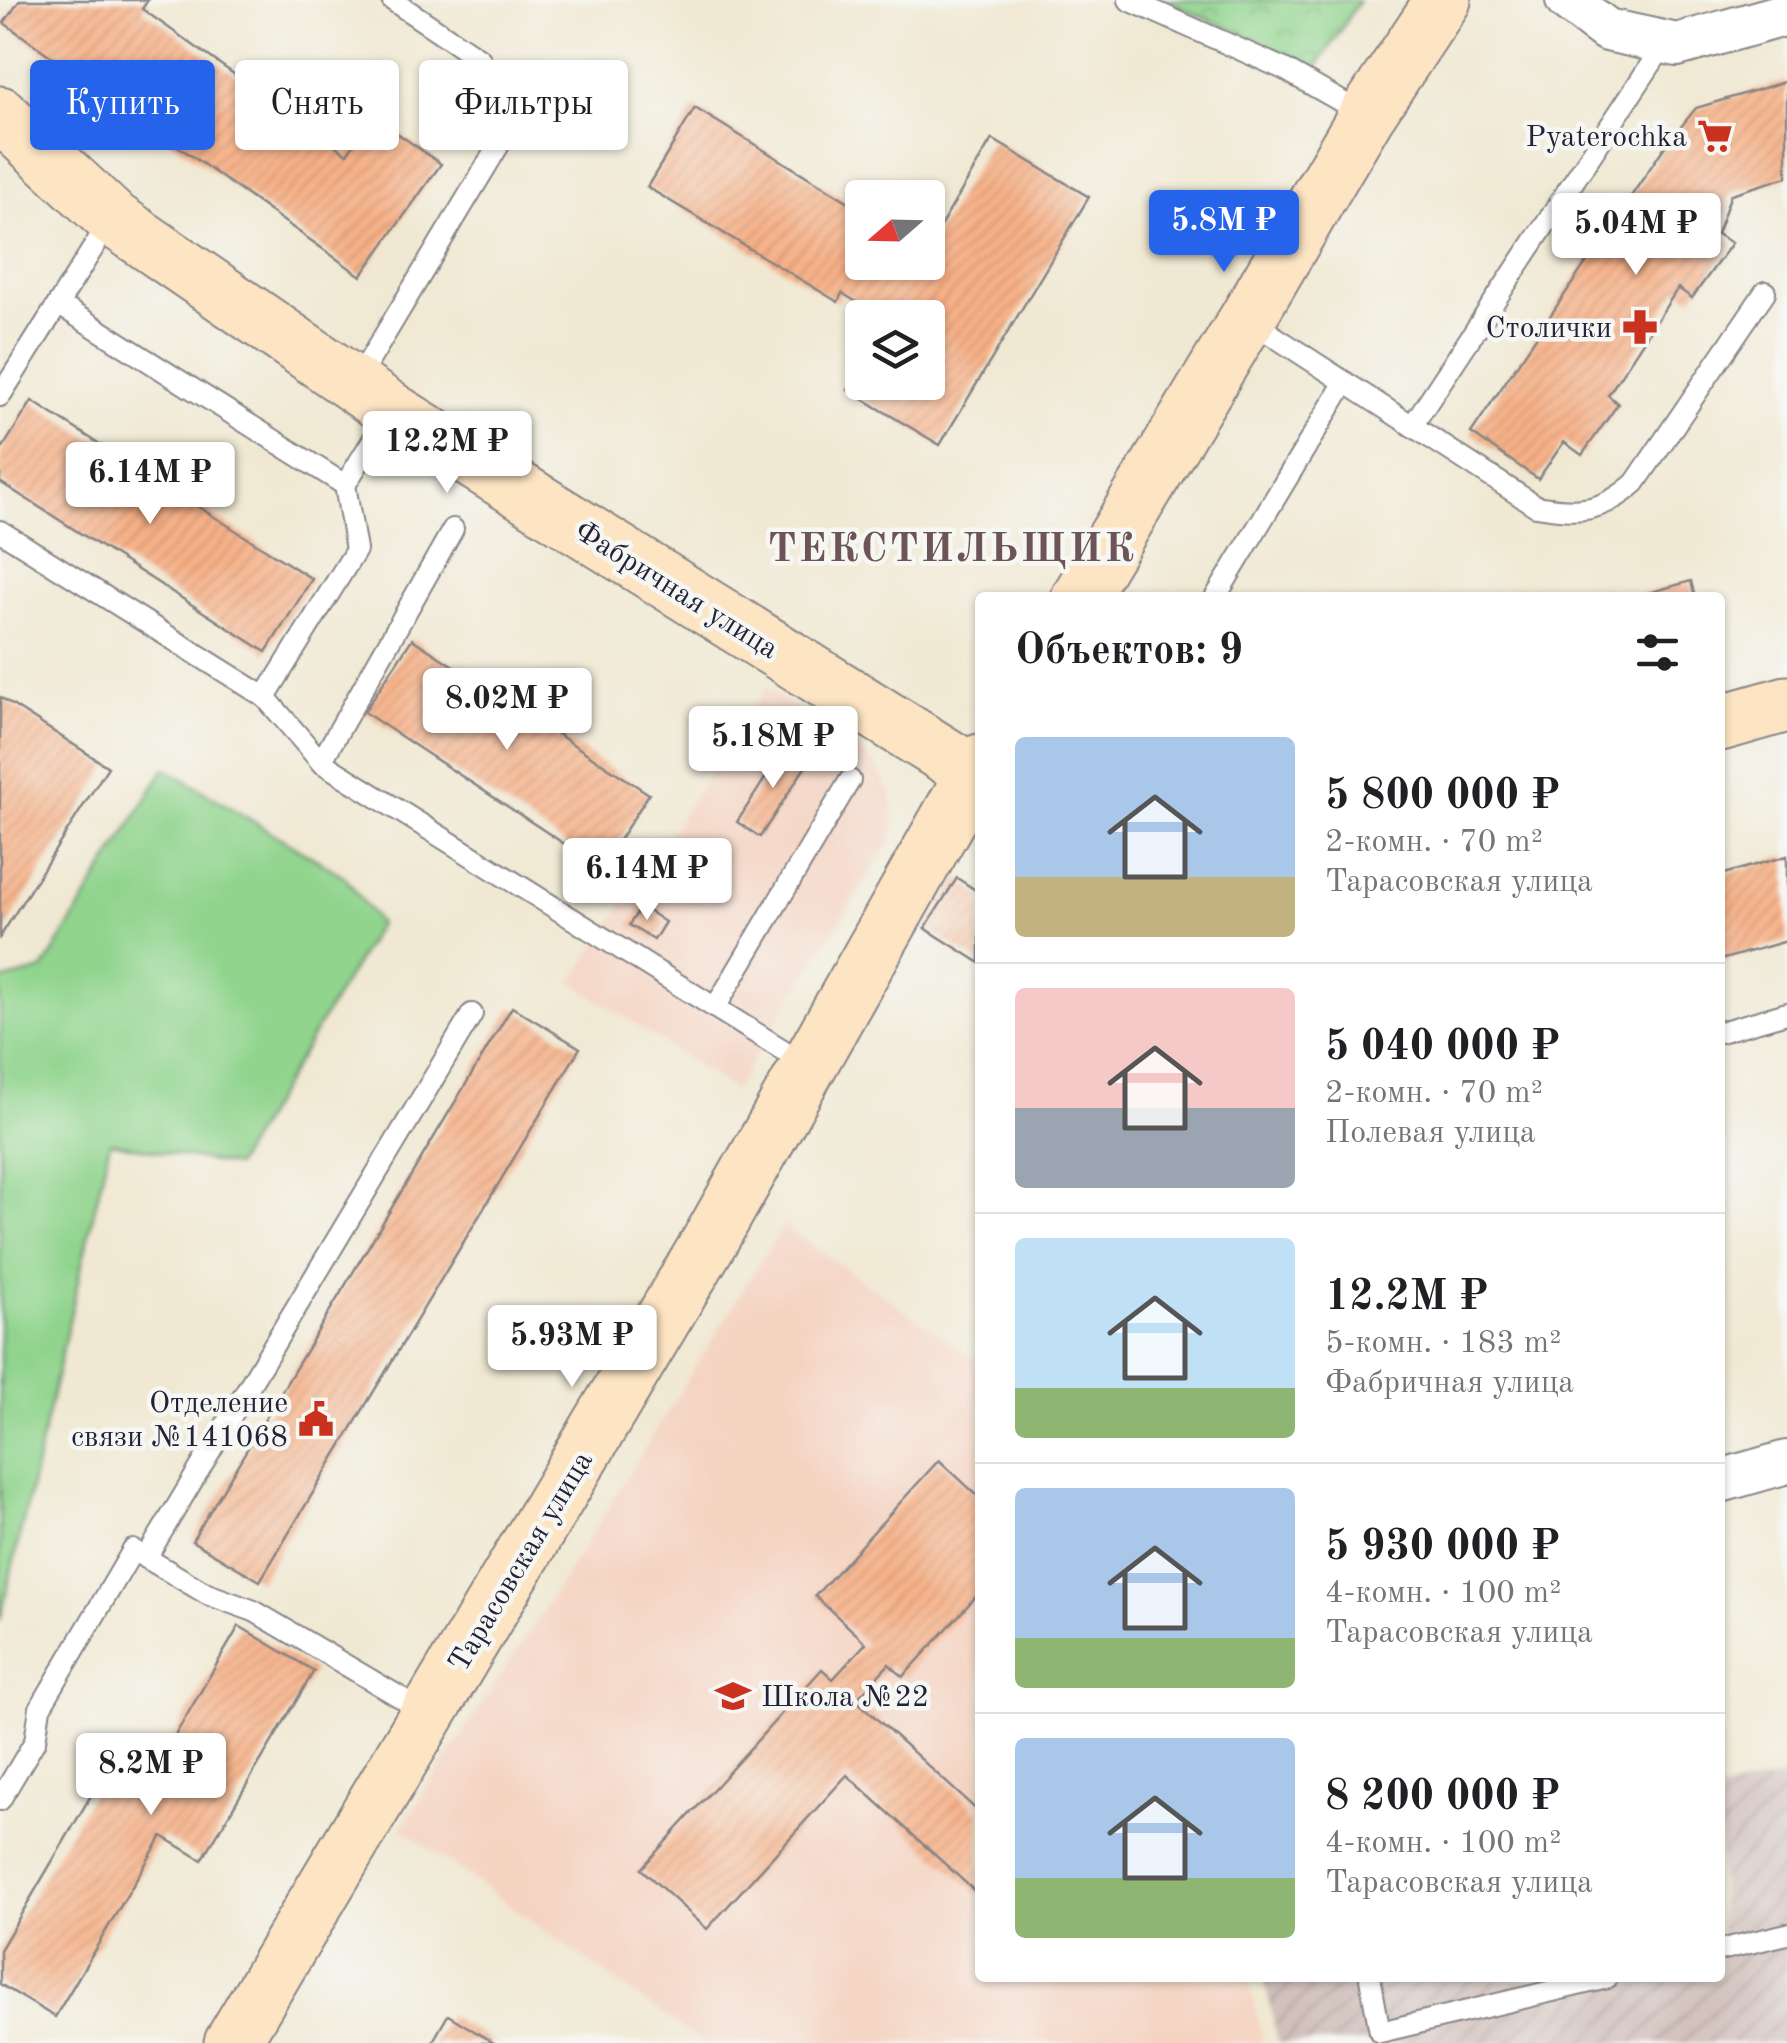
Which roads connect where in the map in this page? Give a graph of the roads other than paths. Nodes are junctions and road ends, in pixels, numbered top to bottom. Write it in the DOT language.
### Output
graph roads {
  1 [pos="392,0"];
  2 [pos="1128,0"];
  3 [pos="1444,0"];
  4 [pos="1567,0"];
  5 [pos="1787,14"];
  6 [pos="1665,42"];
  7 [pos="0,114"];
  8 [pos="1366,116"];
  9 [pos="112,218"];
  10 [pos="1765,292"];
  11 [pos="58,304"];
  12 [pos="1247,319"];
  13 [pos="1345,382"];
  14 [pos="0,396"];
  15 [pos="372,398"];
  16 [pos="1412,426"];
  17 [pos="345,484"];
  18 [pos="453,529"];
  19 [pos="0,531"];
  20 [pos="1083,592"];
  21 [pos="1220,592"];
  22 [pos="265,697"];
  23 [pos="1787,704"];
  24 [pos="1725,722"];
  25 [pos="321,762"];
  26 [pos="975,769"];
  27 [pos="975,776"];
  28 [pos="850,780"];
  29 [pos="715,1008"];
  30 [pos="1787,1013"];
  31 [pos="472,1014"];
  32 [pos="1725,1031"];
  33 [pos="809,1066"];
  34 [pos="1787,1462"];
  35 [pos="1725,1479"];
  36 [pos="146,1558"];
  37 [pos="429,1714"];
  38 [pos="0,1800"];
  39 [pos="1787,1934"];
  40 [pos="1725,1949"];
  41 [pos="1371,1982"];
  42 [pos="1590,1982"];
  43 [pos="232,2043"];
  1 -- 15 [label="lane"];
  2 -- 8 [label="lane"];
  3 -- 8 [label="street"];
  4 -- 6 [label="street"];
  5 -- 6 [label="street"];
  6 -- 16 [label="lane"];
  7 -- 9 [label="street, Фабричная улица"];
  8 -- 12 [label="street"];
  9 -- 11 [label="lane"];
  9 -- 15 [label="street, Фабричная улица"];
  10 -- 16 [label="lane"];
  11 -- 14 [label="lane"];
  11 -- 17 [label="lane"];
  12 -- 13 [label="lane"];
  12 -- 20 [label="street"];
  13 -- 16 [label="lane"];
  13 -- 21 [label="lane"];
  15 -- 17 [label="lane"];
  15 -- 26 [label="street, Фабричная улица"];
  17 -- 22 [label="lane"];
  18 -- 25 [label="lane"];
  19 -- 22 [label="lane"];
  22 -- 25 [label="lane"];
  23 -- 24 [label="street"];
  25 -- 29 [label="lane"];
  27 -- 33 [label="street, Тарасовская улица"];
  28 -- 29 [label="lane"];
  29 -- 33 [label="lane"];
  30 -- 32 [label="lane"];
  31 -- 36 [label="lane"];
  33 -- 37 [label="street, Тарасовская улица"];
  34 -- 35 [label="street"];
  36 -- 37 [label="lane"];
  36 -- 38 [label="lane"];
  37 -- 43 [label="street, Тарасовская улица"];
  39 -- 40 [label="lane"];
  41 -- 42 [label="lane"];
}
